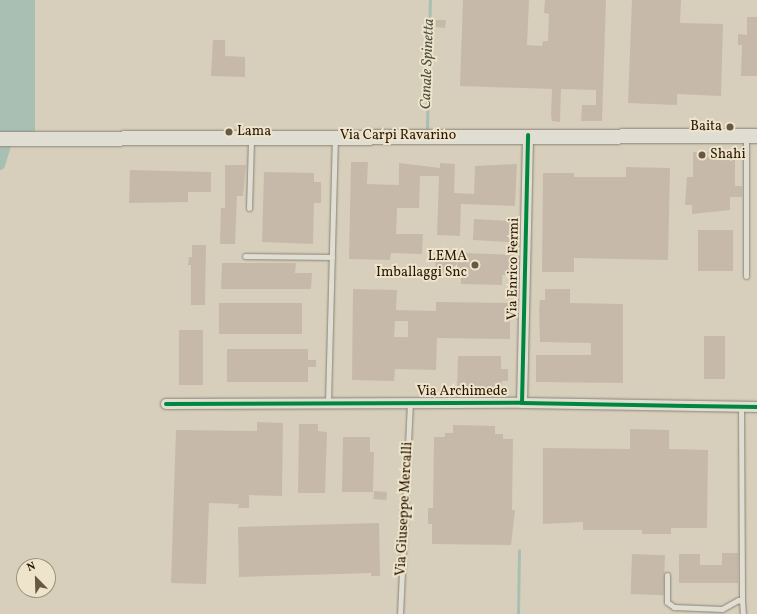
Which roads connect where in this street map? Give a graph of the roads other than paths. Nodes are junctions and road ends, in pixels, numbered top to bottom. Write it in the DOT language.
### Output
graph roads {
  1 [pos="528,135"];
  2 [pos="335,136"];
  3 [pos="751,136"];
  4 [pos="252,137"];
  5 [pos="0,139"];
  6 [pos="249,208"];
  7 [pos="245,256"];
  8 [pos="332,257"];
  9 [pos="746,276"];
  10 [pos="328,402"];
  11 [pos="410,403"];
  12 [pos="522,403"];
  13 [pos="166,404"];
  14 [pos="741,407"];
  15 [pos="757,407"];
  16 [pos="667,574"];
  17 [pos="742,601"];
  18 [pos="400,614"];
  19 [pos="743,614"];
  1 -- 2 [label="main road, Via Carpi Ravarino"];
  1 -- 3 [label="main road, Via Carpi Ravarino"];
  1 -- 12 [label="street, Via Enrico Fermi"];
  2 -- 4 [label="main road, Via Carpi Ravarino"];
  2 -- 8 [label="lane"];
  3 -- 9 [label="lane"];
  4 -- 5 [label="main road, Via Carpi Ravarino"];
  4 -- 6 [label="lane"];
  7 -- 8 [label="lane"];
  8 -- 10 [label="lane"];
  10 -- 11 [label="street, Via Archimede"];
  10 -- 13 [label="street, Via Archimede"];
  11 -- 12 [label="street, Via Archimede"];
  11 -- 18 [label="lane, Via Giuseppe Mercalli"];
  12 -- 14 [label="street, Via Archimede"];
  14 -- 15 [label="street, Via Archimede"];
  14 -- 17 [label="lane"];
  16 -- 17 [label="lane"];
  17 -- 19 [label="lane"];
}
